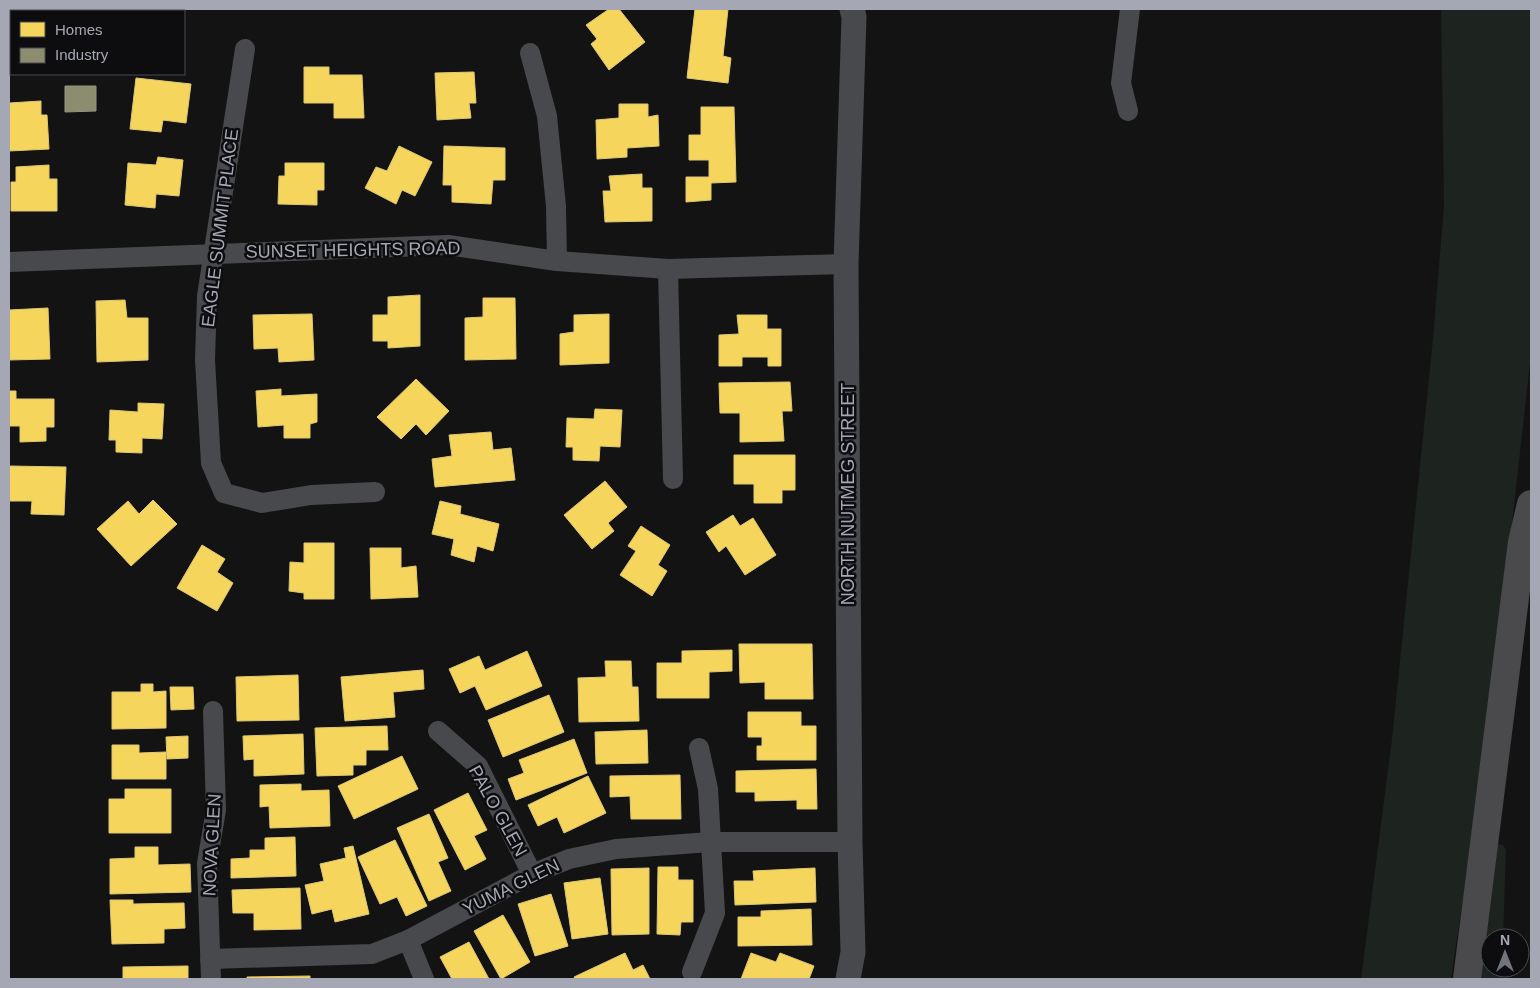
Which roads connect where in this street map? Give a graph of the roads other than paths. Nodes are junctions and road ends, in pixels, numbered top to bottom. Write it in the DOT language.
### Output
graph roads {
  1 [pos="852,9"];
  2 [pos="1130,9"];
  3 [pos="245,49"];
  4 [pos="530,53"];
  5 [pos="1128,111"];
  6 [pos="214,254"];
  7 [pos="557,261"];
  8 [pos="9,262"];
  9 [pos="846,264"];
  10 [pos="668,269"];
  11 [pos="673,479"];
  12 [pos="375,492"];
  13 [pos="1531,504"];
  14 [pos="213,711"];
  15 [pos="438,731"];
  16 [pos="699,748"];
  17 [pos="710,842"];
  18 [pos="850,842"];
  19 [pos="532,874"];
  20 [pos="408,940"];
  21 [pos="210,959"];
  22 [pos="692,972"];
  23 [pos="210,979"];
  24 [pos="424,979"];
  25 [pos="848,979"];
  26 [pos="1467,979"];
  1 -- 9 [label="street, NORTH NUTMEG STREET"];
  2 -- 5 [label="street"];
  3 -- 6 [label="street, EAGLE SUMMIT PLACE"];
  4 -- 7 [label="street"];
  6 -- 7 [label="street, SUNSET HEIGHTS ROAD"];
  6 -- 8 [label="street, SUNSET HEIGHTS ROAD"];
  6 -- 12 [label="street, EAGLE SUMMIT PLACE"];
  7 -- 10 [label="street, SUNSET HEIGHTS ROAD"];
  9 -- 10 [label="street, SUNSET HEIGHTS ROAD"];
  9 -- 18 [label="street, NORTH NUTMEG STREET"];
  10 -- 11 [label="street"];
  13 -- 26 [label="highway"];
  14 -- 21 [label="street, NOVA GLEN"];
  15 -- 19 [label="street, PALO GLEN"];
  16 -- 17 [label="street"];
  17 -- 18 [label="street, YUMA GLEN"];
  17 -- 19 [label="street, YUMA GLEN"];
  17 -- 22 [label="street"];
  18 -- 25 [label="street, NORTH NUTMEG STREET"];
  19 -- 20 [label="street, YUMA GLEN"];
  20 -- 21 [label="street, YUMA GLEN"];
  20 -- 24 [label="street"];
  21 -- 23 [label="street, NOVA GLEN"];
}
